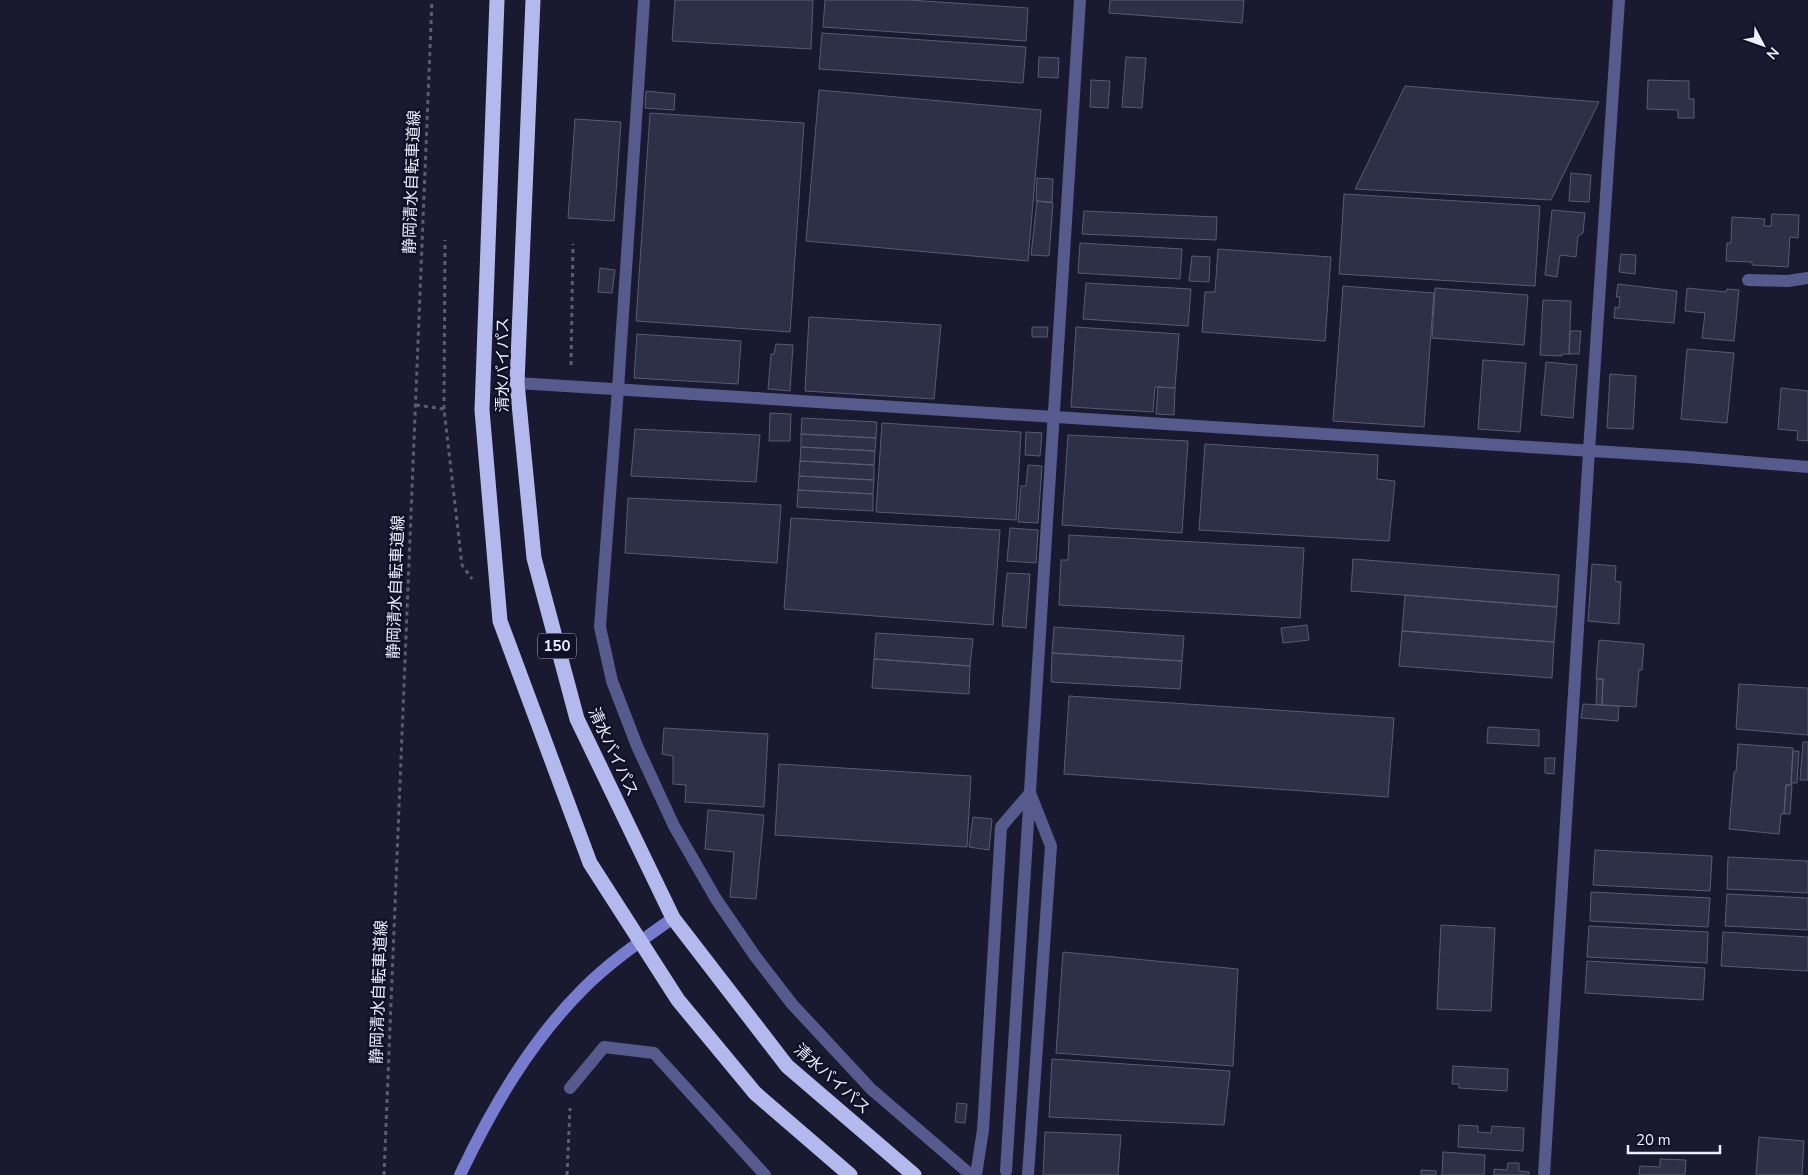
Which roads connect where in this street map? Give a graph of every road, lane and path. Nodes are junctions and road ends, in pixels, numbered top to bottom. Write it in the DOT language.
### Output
graph roads {
  1 [pos="432,0"];
  2 [pos="497,0"];
  3 [pos="533,0"];
  4 [pos="644,0"];
  5 [pos="1080,0"];
  6 [pos="1619,0"];
  7 [pos="445,240"];
  8 [pos="572,244"];
  9 [pos="1808,278"];
  10 [pos="1748,280"];
  11 [pos="517,383"];
  12 [pos="570,386"];
  13 [pos="618,389"];
  14 [pos="416,405"];
  15 [pos="444,409"];
  16 [pos="1054,418"];
  17 [pos="1589,451"];
  18 [pos="1808,467"];
  19 [pos="473,581"];
  20 [pos="1030,793"];
  21 [pos="673,918"];
  22 [pos="640,941"];
  23 [pos="570,1088"];
  24 [pos="1006,1171"];
  25 [pos="384,1175"];
  26 [pos="460,1175"];
  27 [pos="567,1175"];
  28 [pos="765,1175"];
  29 [pos="850,1175"];
  30 [pos="914,1175"];
  31 [pos="971,1175"];
  32 [pos="976,1175"];
  33 [pos="1028,1175"];
  34 [pos="1544,1175"];
  1 -- 14 [label="path, 静岡清水自転車道線"];
  2 -- 22 [label="highway, 清水バイパス / 150"];
  3 -- 11 [label="highway, 清水バイパス / 150"];
  4 -- 13 [label="street"];
  5 -- 16 [label="street"];
  6 -- 17 [label="street"];
  7 -- 15 [label="path"];
  8 -- 12 [label="path"];
  9 -- 10 [label="street"];
  11 -- 12 [label="street"];
  11 -- 21 [label="highway, 清水バイパス / 150"];
  12 -- 13 [label="street"];
  13 -- 16 [label="street"];
  13 -- 31 [label="street"];
  14 -- 15 [label="path"];
  14 -- 25 [label="path, 静岡清水自転車道線"];
  15 -- 19 [label="path"];
  16 -- 17 [label="street"];
  16 -- 20 [label="street"];
  17 -- 18 [label="street"];
  17 -- 34 [label="street"];
  20 -- 24 [label="street"];
  20 -- 32 [label="street"];
  20 -- 33 [label="street"];
  21 -- 22 [label="street"];
  21 -- 30 [label="highway, 清水バイパス / 150"];
  22 -- 26 [label="street"];
  22 -- 29 [label="highway, 清水バイパス / 150"];
  23 -- 27 [label="path"];
  23 -- 28 [label="street"];
}
